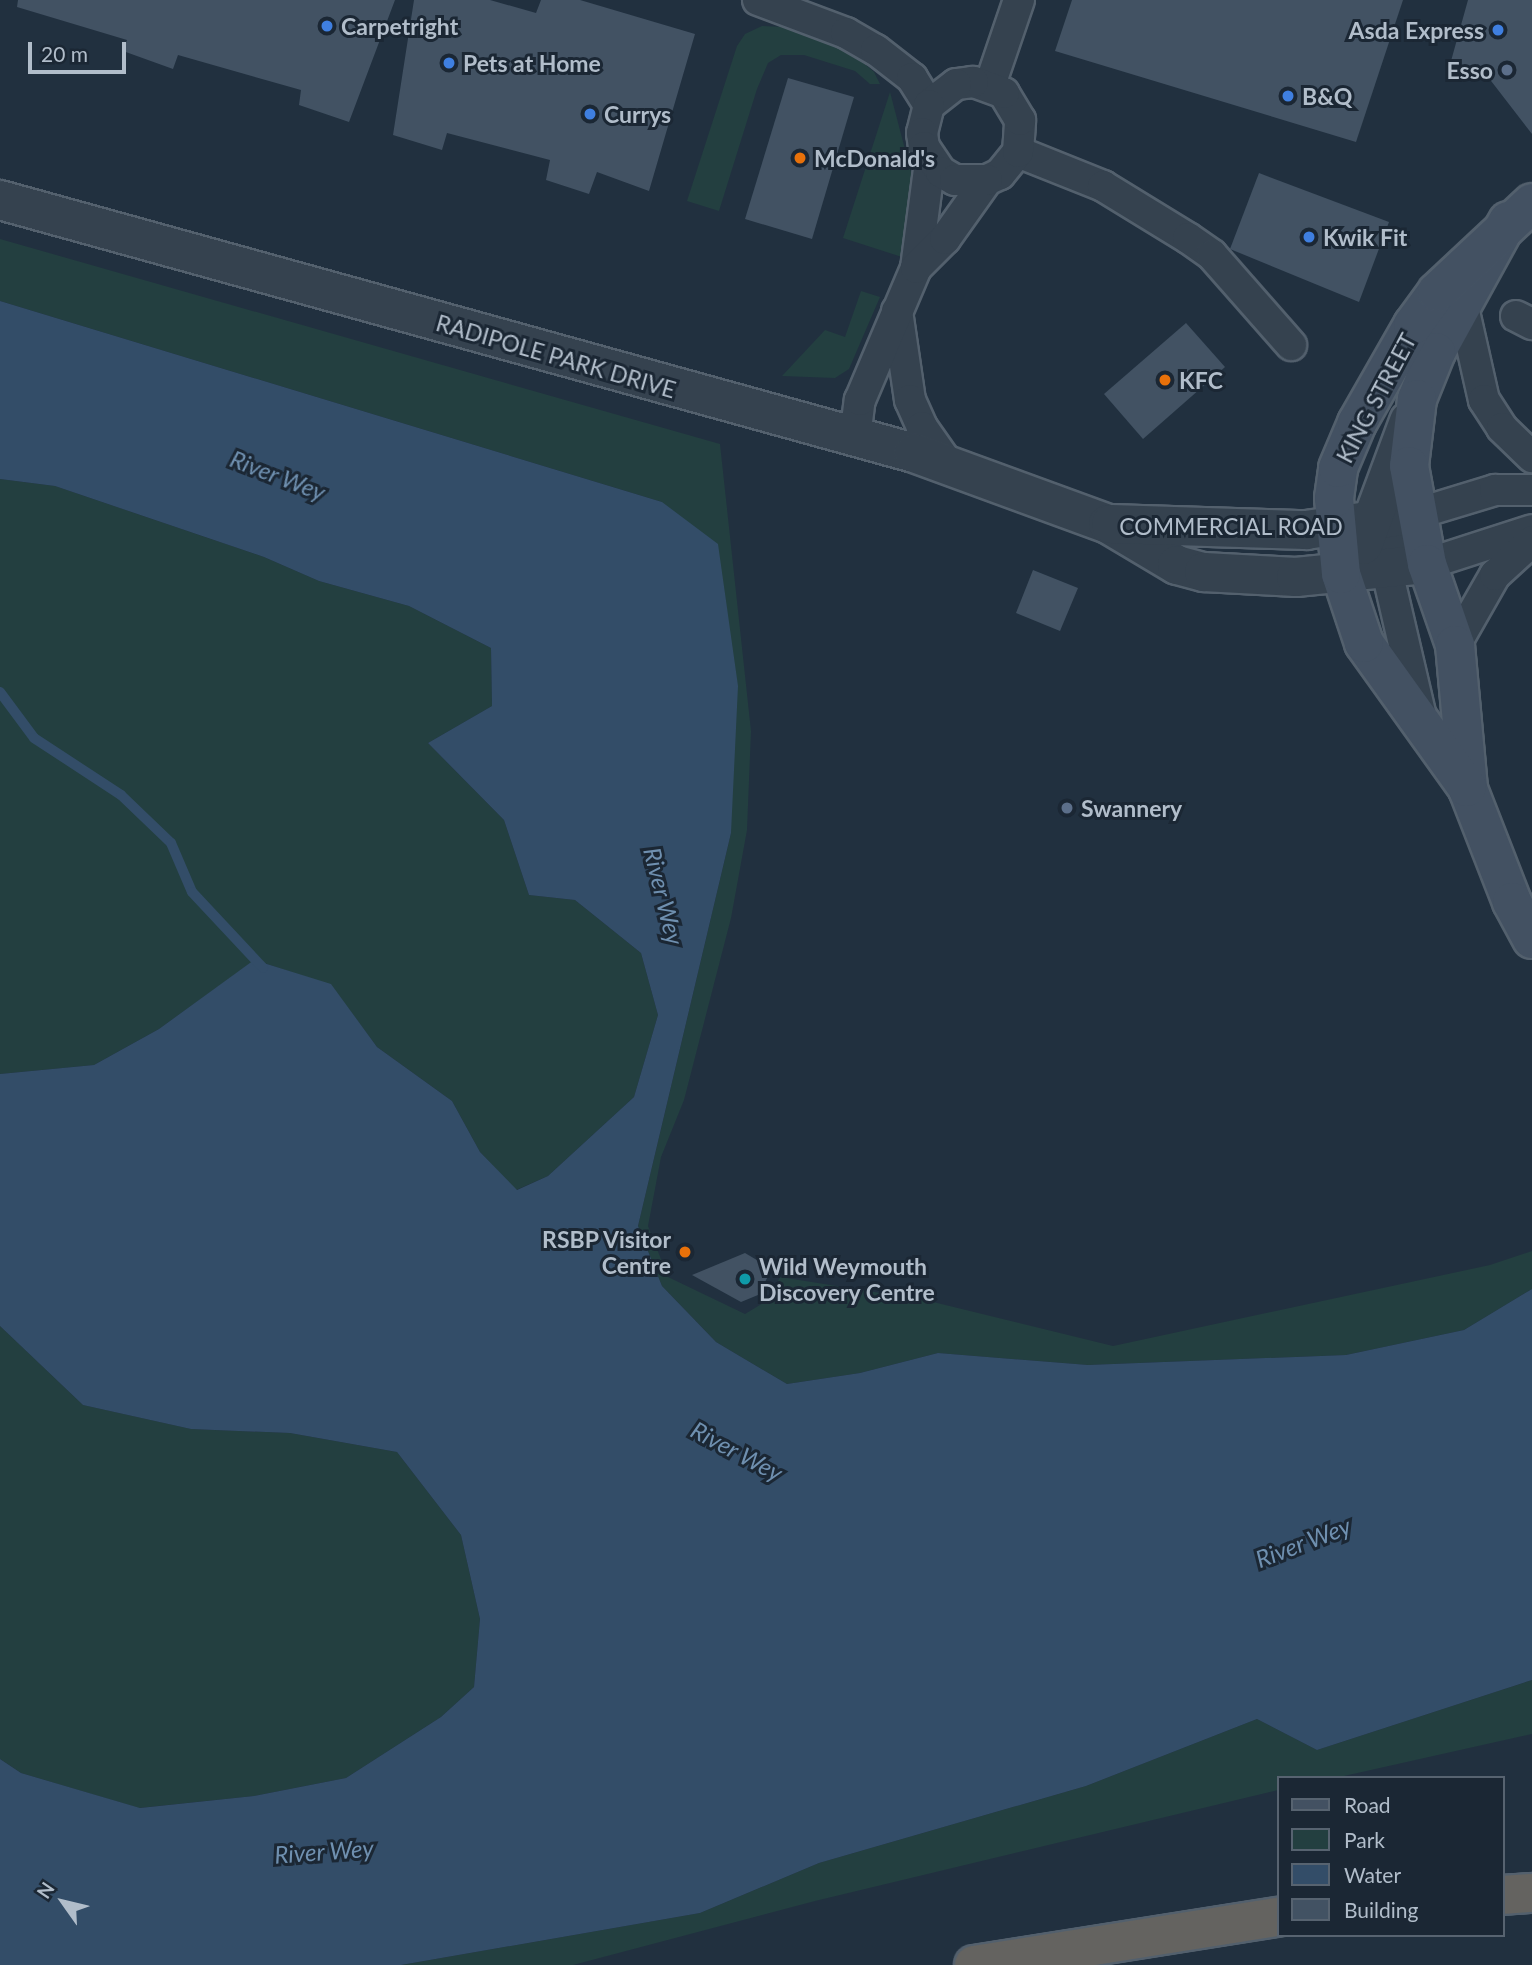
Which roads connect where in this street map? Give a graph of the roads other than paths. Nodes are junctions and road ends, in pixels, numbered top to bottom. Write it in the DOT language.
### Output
graph roads {
  1 [pos="758,0"];
  2 [pos="1018,0"];
  3 [pos="990,85"];
  4 [pos="929,106"];
  5 [pos="1018,152"];
  6 [pos="930,161"];
  7 [pos="987,180"];
  8 [pos="0,200"];
  9 [pos="1520,212"];
  10 [pos="916,268"];
  11 [pos="897,307"];
  12 [pos="1463,307"];
  13 [pos="1292,345"];
  14 [pos="1417,399"];
  15 [pos="855,438"];
  16 [pos="1532,457"];
  17 [pos="950,467"];
  18 [pos="1532,490"];
  19 [pos="1416,514"];
  20 [pos="1108,524"];
  21 [pos="1353,525"];
  22 [pos="1532,530"];
  23 [pos="1532,541"];
  24 [pos="1427,564"];
  25 [pos="1387,571"];
  26 [pos="1341,574"];
  27 [pos="1455,645"];
  28 [pos="1422,721"];
  29 [pos="1468,789"];
  30 [pos="1532,939"];
  31 [pos="1532,1893"];
  32 [pos="1504,1895"];
  33 [pos="1276,1916"];
  34 [pos="974,1965"];
  1 -- 4 [label="street"];
  2 -- 3 [label="street"];
  3 -- 4 [label="street"];
  3 -- 5 [label="street"];
  4 -- 6 [label="street"];
  5 -- 7 [label="street"];
  5 -- 13 [label="street"];
  6 -- 7 [label="street"];
  6 -- 10 [label="street"];
  7 -- 10 [label="street"];
  8 -- 15 [label="street, RADIPOLE PARK DRIVE"];
  9 -- 12 [label="main road, KING STREET"];
  9 -- 21 [label="main road, KING STREET"];
  10 -- 11 [label="street"];
  11 -- 15 [label="street"];
  11 -- 17 [label="street"];
  12 -- 14 [label="main road, KING STREET"];
  12 -- 16 [label="street"];
  14 -- 19 [label="main road, KING STREET"];
  14 -- 21 [label="street, KING STREET"];
  15 -- 17 [label="street, RADIPOLE PARK DRIVE"];
  17 -- 20 [label="street, RADIPOLE PARK DRIVE"];
  18 -- 19 [label="street, COMMERCIAL ROAD"];
  19 -- 21 [label="street, COMMERCIAL ROAD"];
  19 -- 24 [label="main road, KING STREET"];
  19 -- 25 [label="street"];
  20 -- 21 [label="street, COMMERCIAL ROAD"];
  20 -- 26 [label="street, COMMERCIAL ROAD"];
  21 -- 26 [label="main road"];
  22 -- 24 [label="street, COMMERCIAL ROAD"];
  23 -- 27 [label="street"];
  24 -- 25 [label="street, COMMERCIAL ROAD"];
  24 -- 27 [label="main road, KING STREET"];
  25 -- 26 [label="street, COMMERCIAL ROAD"];
  25 -- 28 [label="street"];
  26 -- 28 [label="main road"];
  27 -- 29 [label="main road, KING STREET"];
  28 -- 29 [label="main road"];
  29 -- 30 [label="main road"];
  31 -- 32 [label="highway"];
  33 -- 34 [label="highway"];
}
